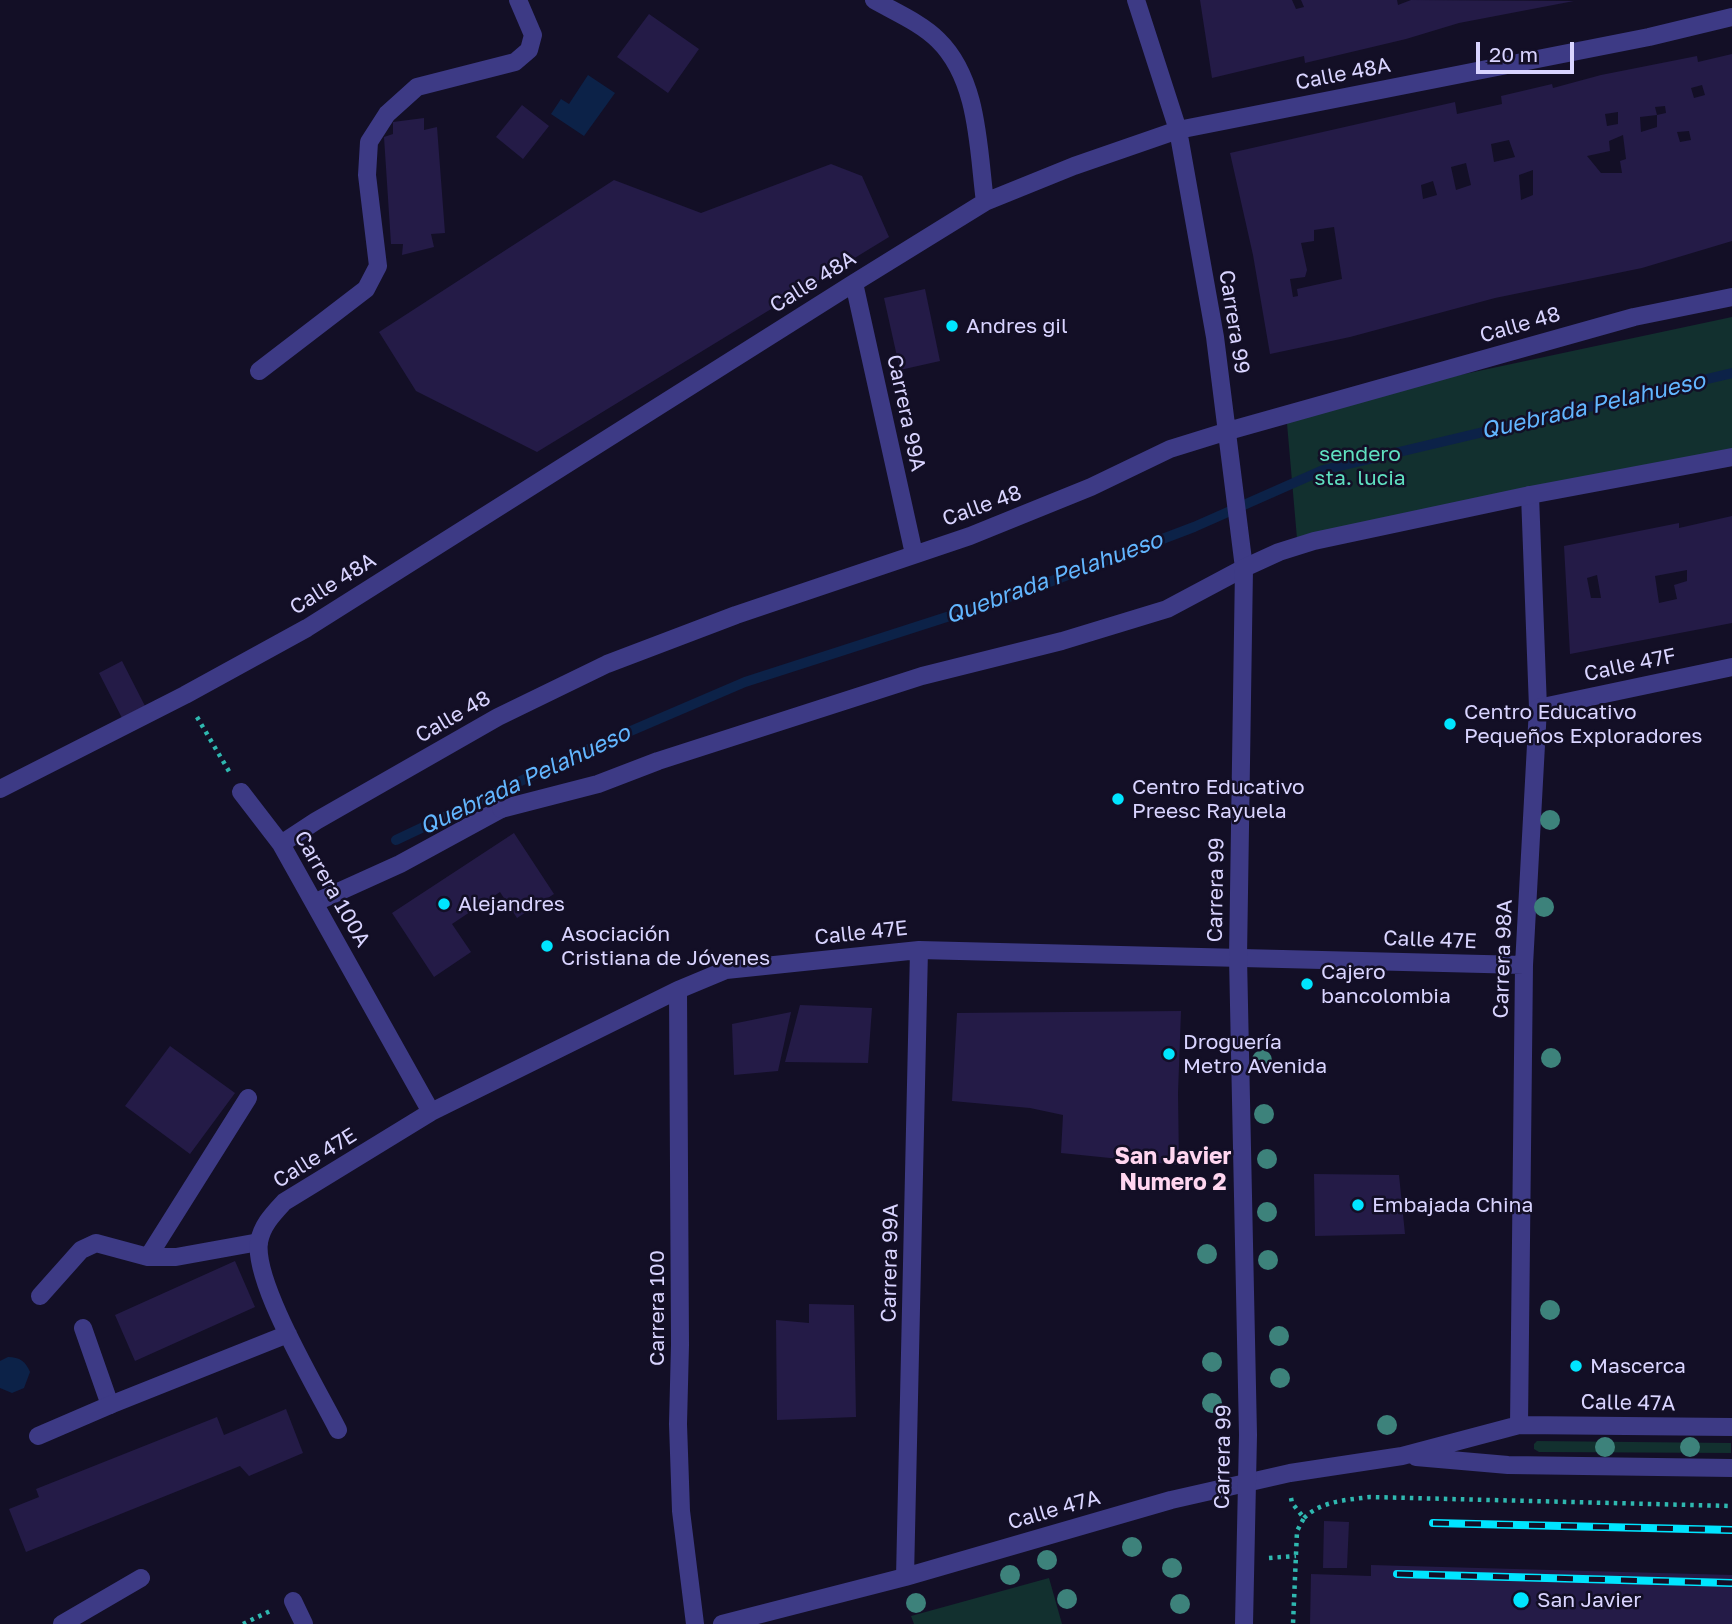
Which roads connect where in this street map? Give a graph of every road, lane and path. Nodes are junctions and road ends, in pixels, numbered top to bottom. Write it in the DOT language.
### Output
graph roads {
  1 [pos="518,0"];
  2 [pos="874,0"];
  3 [pos="1136,0"];
  4 [pos="1732,17"];
  5 [pos="1178,130"];
  6 [pos="985,202"];
  7 [pos="854,283"];
  8 [pos="1732,297"];
  9 [pos="259,371"];
  10 [pos="1227,431"];
  11 [pos="1732,457"];
  12 [pos="1530,495"];
  13 [pos="914,554"];
  14 [pos="1244,560"];
  15 [pos="1732,667"];
  16 [pos="185,695"];
  17 [pos="1538,708"];
  18 [pos="0,789"];
  19 [pos="241,792"];
  20 [pos="281,844"];
  21 [pos="316,902"];
  22 [pos="919,950"];
  23 [pos="1238,957"];
  24 [pos="1524,965"];
  25 [pos="678,990"];
  26 [pos="248,1098"];
  27 [pos="431,1112"];
  28 [pos="259,1242"];
  29 [pos="148,1257"];
  30 [pos="40,1296"];
  31 [pos="83,1328"];
  32 [pos="288,1334"];
  33 [pos="110,1405"];
  34 [pos="1519,1425"];
  35 [pos="1732,1427"];
  36 [pos="338,1430"];
  37 [pos="38,1436"];
  38 [pos="1402,1456"];
  39 [pos="1732,1468"];
  40 [pos="1290,1473"];
  41 [pos="1245,1483"];
  42 [pos="1732,1506"];
  43 [pos="1304,1518"];
  44 [pos="905,1577"];
  45 [pos="141,1578"];
  46 [pos="293,1601"];
  47 [pos="62,1624"];
  48 [pos="304,1624"];
  49 [pos="695,1624"];
  50 [pos="722,1624"];
  51 [pos="1244,1624"];
  52 [pos="1293,1624"];
  1 -- 9 [label="street"];
  2 -- 6 [label="street"];
  3 -- 5 [label="street, Carrera 99"];
  4 -- 5 [label="street, Calle 48A"];
  5 -- 6 [label="street, Calle 48A"];
  5 -- 10 [label="street, Carrera 99"];
  6 -- 7 [label="street, Calle 48A"];
  7 -- 13 [label="street, Carrera 99A"];
  7 -- 16 [label="street, Calle 48A"];
  8 -- 10 [label="street, Calle 48"];
  10 -- 13 [label="street, Calle 48"];
  10 -- 14 [label="street, Carrera 99"];
  11 -- 12 [label="street"];
  12 -- 14 [label="street"];
  12 -- 17 [label="street, Carrera 98A"];
  13 -- 20 [label="street, Calle 48"];
  14 -- 21 [label="street"];
  14 -- 23 [label="street, Carrera 99"];
  15 -- 17 [label="street, Calle 47F"];
  16 -- 18 [label="street, Calle 48A"];
  16 -- 19 [label="path"];
  17 -- 24 [label="street, Carrera 98A"];
  19 -- 20 [label="street, Carrera 100A"];
  20 -- 21 [label="street, Carrera 100A"];
  21 -- 27 [label="street, Carrera 100A"];
  22 -- 23 [label="street, Calle 47E"];
  22 -- 25 [label="street, Calle 47E"];
  22 -- 44 [label="street, Carrera 99A"];
  23 -- 24 [label="street, Calle 47E"];
  23 -- 41 [label="street, Carrera 99"];
  24 -- 34 [label="street, Carrera 98A"];
  25 -- 27 [label="street, Calle 47E"];
  25 -- 49 [label="street, Carrera 100"];
  26 -- 29 [label="street"];
  27 -- 28 [label="street, Calle 47E"];
  28 -- 29 [label="street"];
  28 -- 32 [label="street"];
  29 -- 30 [label="street"];
  31 -- 33 [label="street"];
  32 -- 33 [label="street"];
  32 -- 36 [label="street"];
  33 -- 37 [label="street"];
  34 -- 35 [label="street, Calle 47A"];
  34 -- 38 [label="street, Calle 47A"];
  38 -- 39 [label="street, Calle 47A"];
  38 -- 40 [label="street, Calle 47A"];
  40 -- 41 [label="street, Calle 47A"];
  40 -- 43 [label="path"];
  41 -- 44 [label="street, Calle 47A"];
  41 -- 51 [label="street, Carrera 99"];
  42 -- 43 [label="path"];
  43 -- 52 [label="path"];
  44 -- 50 [label="street, Calle 47A"];
  45 -- 47 [label="street"];
  46 -- 48 [label="street"];
}
